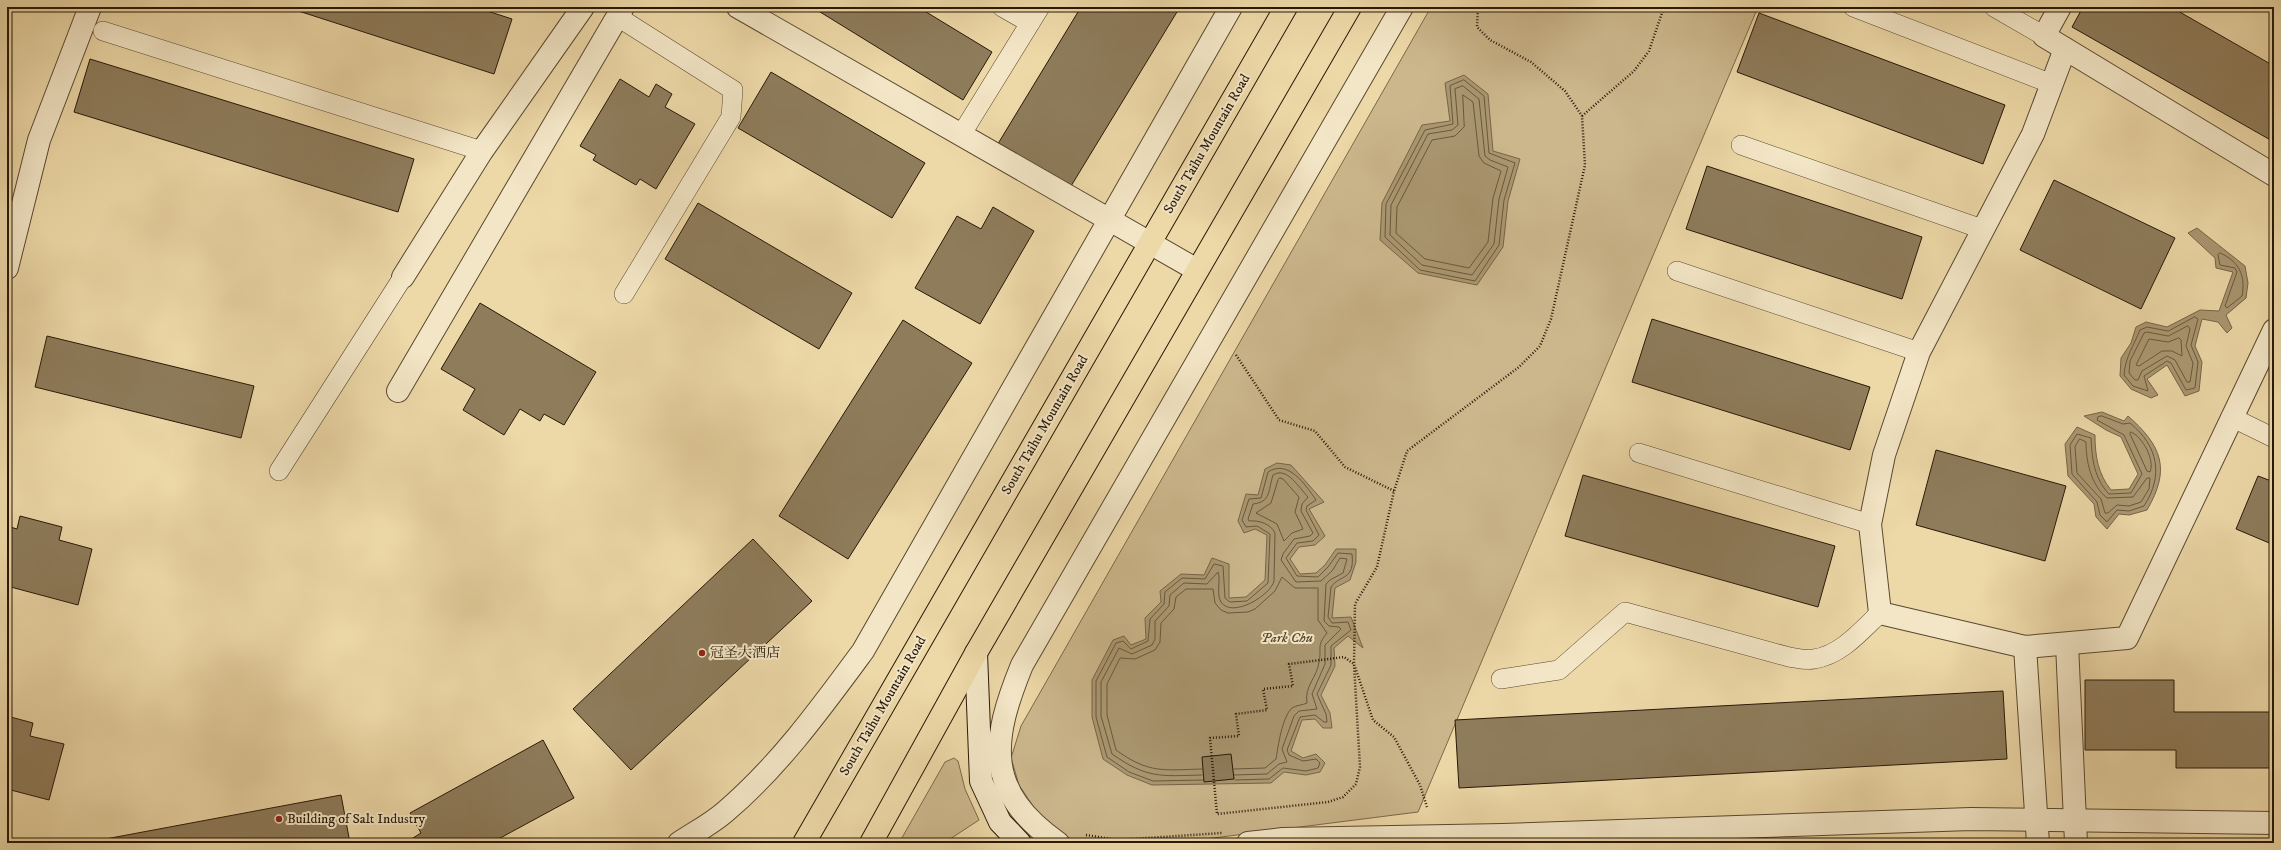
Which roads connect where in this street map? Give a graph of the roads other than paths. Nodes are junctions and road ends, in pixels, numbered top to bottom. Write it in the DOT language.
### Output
graph roads {
  1 [pos="90,7"];
  2 [pos="583,7"];
  3 [pos="738,7"];
  4 [pos="1002,7"];
  5 [pos="1040,7"];
  6 [pos="1231,7"];
  7 [pos="1286,7"];
  8 [pos="1350,7"];
  9 [pos="1402,7"];
  10 [pos="1853,7"];
  11 [pos="1994,7"];
  12 [pos="2060,7"];
  13 [pos="620,12"];
  14 [pos="1030,23"];
  15 [pos="103,31"];
  16 [pos="2044,36"];
  17 [pos="2065,50"];
  18 [pos="2052,84"];
  19 [pos="961,135"];
  20 [pos="1741,145"];
  21 [pos="482,151"];
  22 [pos="2274,175"];
  23 [pos="1109,220"];
  24 [pos="1982,229"];
  25 [pos="1150,244"];
  26 [pos="7,268"];
  27 [pos="1197,270"];
  28 [pos="1678,271"];
  29 [pos="403,277"];
  30 [pos="624,294"];
  31 [pos="2274,330"];
  32 [pos="1919,352"];
  33 [pos="398,390"];
  34 [pos="2231,417"];
  35 [pos="2274,438"];
  36 [pos="1639,452"];
  37 [pos="279,471"];
  38 [pos="1870,524"];
  39 [pos="1880,613"];
  40 [pos="2067,644"];
  41 [pos="2025,647"];
  42 [pos="976,653"];
  43 [pos="1501,679"];
  44 [pos="2037,820"];
  45 [pos="2075,821"];
  46 [pos="2274,823"];
  47 [pos="679,843"];
  48 [pos="804,843"];
  49 [pos="870,843"];
  50 [pos="1020,843"];
  51 [pos="1058,843"];
  52 [pos="1248,843"];
  53 [pos="2038,843"];
  54 [pos="2076,843"];
  1 -- 26 [label="street"];
  2 -- 21 [label="street"];
  3 -- 19 [label="street"];
  4 -- 14 [label="lane"];
  5 -- 14 [label="lane"];
  6 -- 23 [label="street"];
  7 -- 25 [label="main road, South Taihu Mountain Road"];
  8 -- 27 [label="main road"];
  9 -- 51 [label="street"];
  10 -- 18 [label="lane"];
  11 -- 16 [label="lane"];
  12 -- 16 [label="street"];
  13 -- 30 [label="lane"];
  13 -- 33 [label="street"];
  14 -- 19 [label="lane"];
  15 -- 21 [label="lane"];
  16 -- 17 [label="street"];
  17 -- 18 [label="street"];
  17 -- 22 [label="street"];
  18 -- 24 [label="street"];
  19 -- 23 [label="street"];
  20 -- 24 [label="lane"];
  21 -- 29 [label="street"];
  23 -- 25 [label="street"];
  23 -- 47 [label="street"];
  24 -- 32 [label="street"];
  25 -- 27 [label="street"];
  25 -- 48 [label="main road, South Taihu Mountain Road"];
  27 -- 42 [label="main road"];
  28 -- 32 [label="lane"];
  29 -- 37 [label="lane"];
  31 -- 34 [label="street"];
  32 -- 38 [label="street"];
  34 -- 35 [label="lane"];
  34 -- 40 [label="street"];
  36 -- 38 [label="lane"];
  38 -- 39 [label="street"];
  39 -- 41 [label="street"];
  39 -- 43 [label="lane"];
  40 -- 41 [label="street"];
  40 -- 45 [label="street"];
  41 -- 44 [label="street"];
  42 -- 49 [label="main road"];
  42 -- 50 [label="street"];
  44 -- 45 [label="street"];
  44 -- 52 [label="street"];
  44 -- 53 [label="street"];
  45 -- 46 [label="street"];
  45 -- 54 [label="street"];
}
